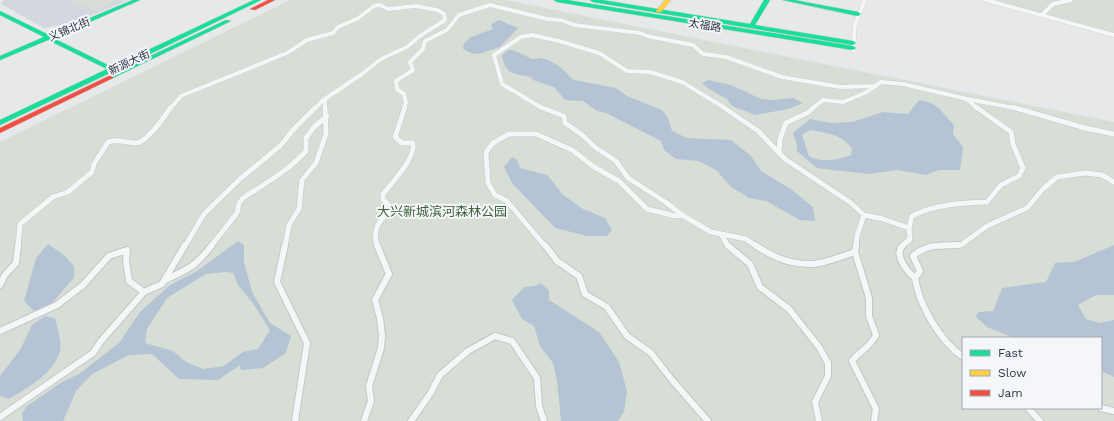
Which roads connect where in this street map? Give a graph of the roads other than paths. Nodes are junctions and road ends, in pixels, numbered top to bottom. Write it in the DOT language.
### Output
graph roads {
  1 [pos="137,0"];
  2 [pos="258,0"];
  3 [pos="272,0"];
  4 [pos="557,0"];
  5 [pos="594,0"];
  6 [pos="668,0"];
  7 [pos="767,0"];
  8 [pos="786,0"];
  9 [pos="865,0"];
  10 [pos="986,0"];
  11 [pos="1072,0"];
  12 [pos="571,1"];
  13 [pos="659,11"];
  14 [pos="0,13"];
  15 [pos="858,14"];
  16 [pos="1042,15"];
  17 [pos="752,26"];
  18 [pos="1114,35"];
  19 [pos="49,38"];
  20 [pos="853,47"];
  21 [pos="0,58"];
  22 [pos="116,71"];
  23 [pos="876,86"];
  24 [pos="325,99"];
  25 [pos="967,99"];
  26 [pos="327,116"];
  27 [pos="0,123"];
  28 [pos="0,131"];
  29 [pos="1114,134"];
  30 [pos="779,152"];
  31 [pos="1114,182"];
  32 [pos="682,215"];
  33 [pos="864,215"];
  34 [pos="909,228"];
  35 [pos="721,234"];
  36 [pos="855,252"];
  37 [pos="915,278"];
  38 [pos="164,280"];
  39 [pos="0,284"];
  40 [pos="144,292"];
  41 [pos="0,331"];
  42 [pos="962,356"];
  43 [pos="1102,408"];
  44 [pos="1029,409"];
  45 [pos="1114,411"];
  46 [pos="0,417"];
  47 [pos="295,421"];
  48 [pos="364,421"];
  49 [pos="411,421"];
  50 [pos="544,421"];
  51 [pos="708,421"];
  52 [pos="819,421"];
  53 [pos="874,421"];
  54 [pos="1040,421"];
  1 -- 19 [label="main road, 义锦北街"];
  2 -- 22 [label="main road, 新源大街"];
  3 -- 22 [label="main road, 新源大街"];
  4 -- 12 [label="main road, 太福路"];
  5 -- 13 [label="main road, 太福路"];
  6 -- 13 [label="main road"];
  7 -- 17 [label="main road"];
  8 -- 15 [label="main road"];
  9 -- 15 [label="street"];
  10 -- 16 [label="street"];
  11 -- 16 [label="street"];
  12 -- 20 [label="main road, 太福路"];
  13 -- 17 [label="main road, 太福路"];
  14 -- 19 [label="main road"];
  15 -- 20 [label="street"];
  16 -- 18 [label="street"];
  17 -- 20 [label="main road, 太福路"];
  19 -- 21 [label="main road, 义锦北街"];
  19 -- 22 [label="main road"];
  22 -- 27 [label="main road, 新源大街"];
  22 -- 28 [label="main road, 新源大街"];
  23 -- 25 [label="street"];
  23 -- 30 [label="street"];
  23 -- 48 [label="street"];
  24 -- 26 [label="street"];
  24 -- 38 [label="street"];
  24 -- 39 [label="street"];
  25 -- 29 [label="street"];
  25 -- 34 [label="street"];
  26 -- 38 [label="street"];
  26 -- 47 [label="street"];
  30 -- 32 [label="street"];
  30 -- 33 [label="street"];
  31 -- 37 [label="street"];
  32 -- 35 [label="street"];
  32 -- 51 [label="street"];
  33 -- 34 [label="street"];
  33 -- 36 [label="street"];
  34 -- 37 [label="street"];
  35 -- 36 [label="street"];
  35 -- 52 [label="street"];
  36 -- 53 [label="street"];
  37 -- 42 [label="street"];
  38 -- 40 [label="street"];
  40 -- 41 [label="street"];
  40 -- 46 [label="street"];
  43 -- 45 [label="street"];
  44 -- 54 [label="street"];
  49 -- 50 [label="street"];
}
